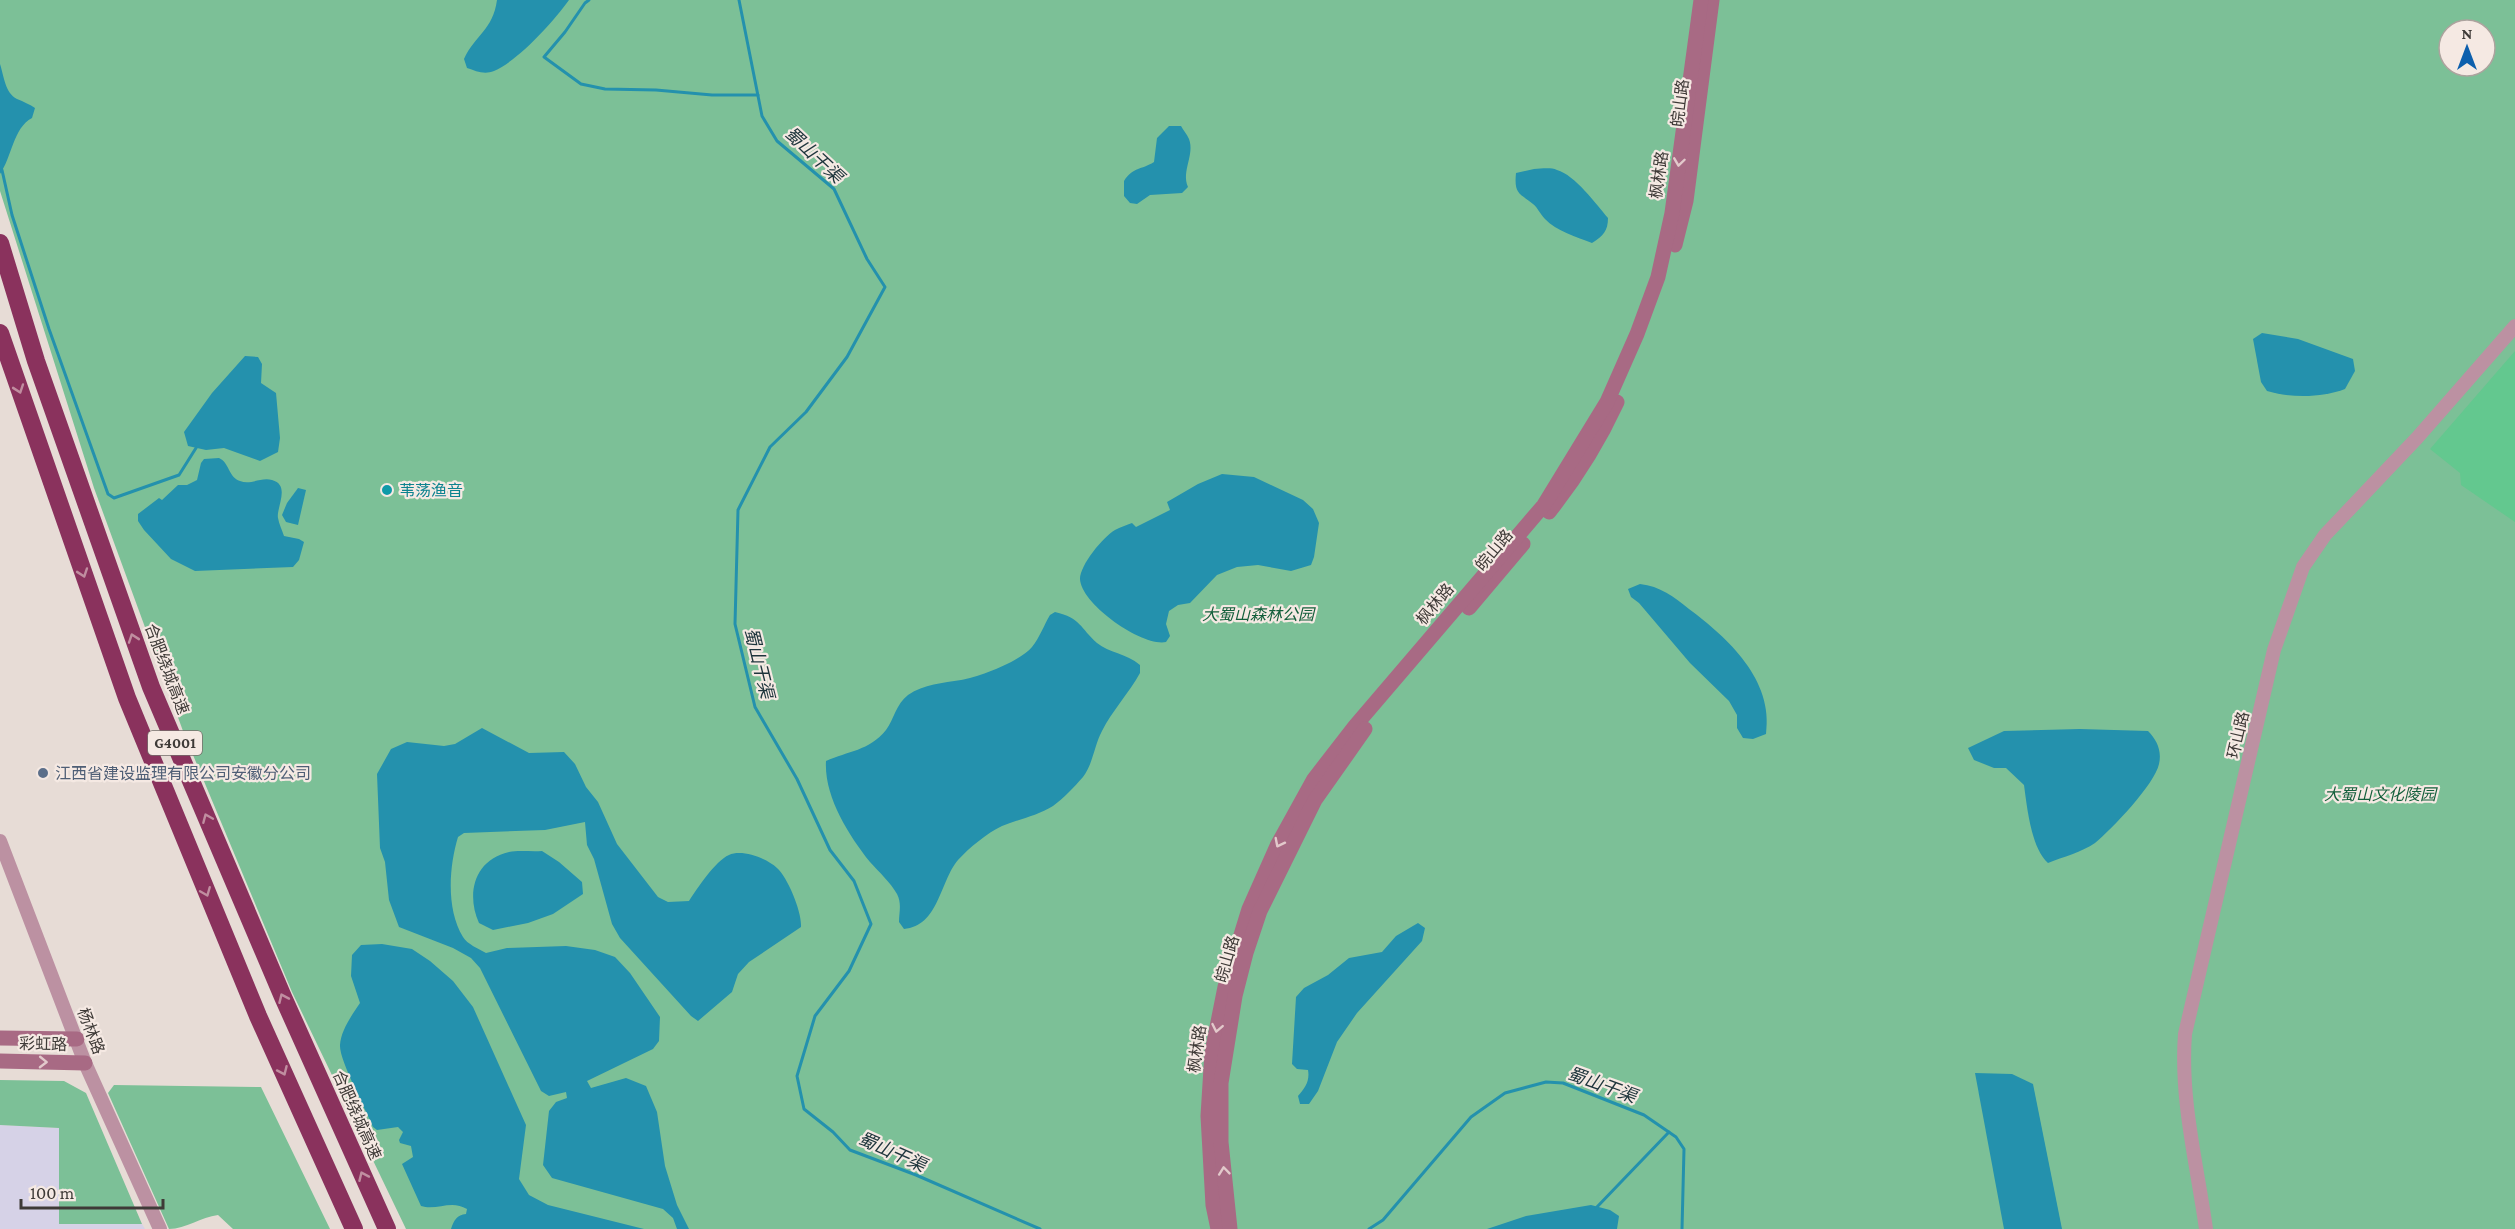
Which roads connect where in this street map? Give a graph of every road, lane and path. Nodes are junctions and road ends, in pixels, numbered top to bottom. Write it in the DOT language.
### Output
graph roads {
  1 [pos="1701,0"];
  2 [pos="1712,0"];
  3 [pos="0,243"];
  4 [pos="2515,326"];
  5 [pos="0,333"];
  6 [pos="0,842"];
  7 [pos="0,1038"];
  8 [pos="76,1039"];
  9 [pos="0,1061"];
  10 [pos="85,1063"];
  11 [pos="160,1229"];
  12 [pos="354,1229"];
  13 [pos="387,1229"];
  14 [pos="1218,1229"];
  15 [pos="1230,1229"];
  16 [pos="2206,1229"];
  1 -- 14 [label="main road, 枫林路, one-way"];
  15 -- 2 [label="main road, 皖山路, one-way"];
  13 -- 3 [label="highway, 合肥绕城高速 / G4001, one-way"];
  4 -- 16 [label="street, 环山路"];
  5 -- 12 [label="highway, G4001, one-way"];
  6 -- 8 [label="street, 杨林路"];
  7 -- 8 [label="main road, 彩虹路"];
  8 -- 10 [label="street, 杨林路"];
  9 -- 10 [label="main road, 彩虹路, one-way"];
  10 -- 11 [label="street, 杨林路"];
}
